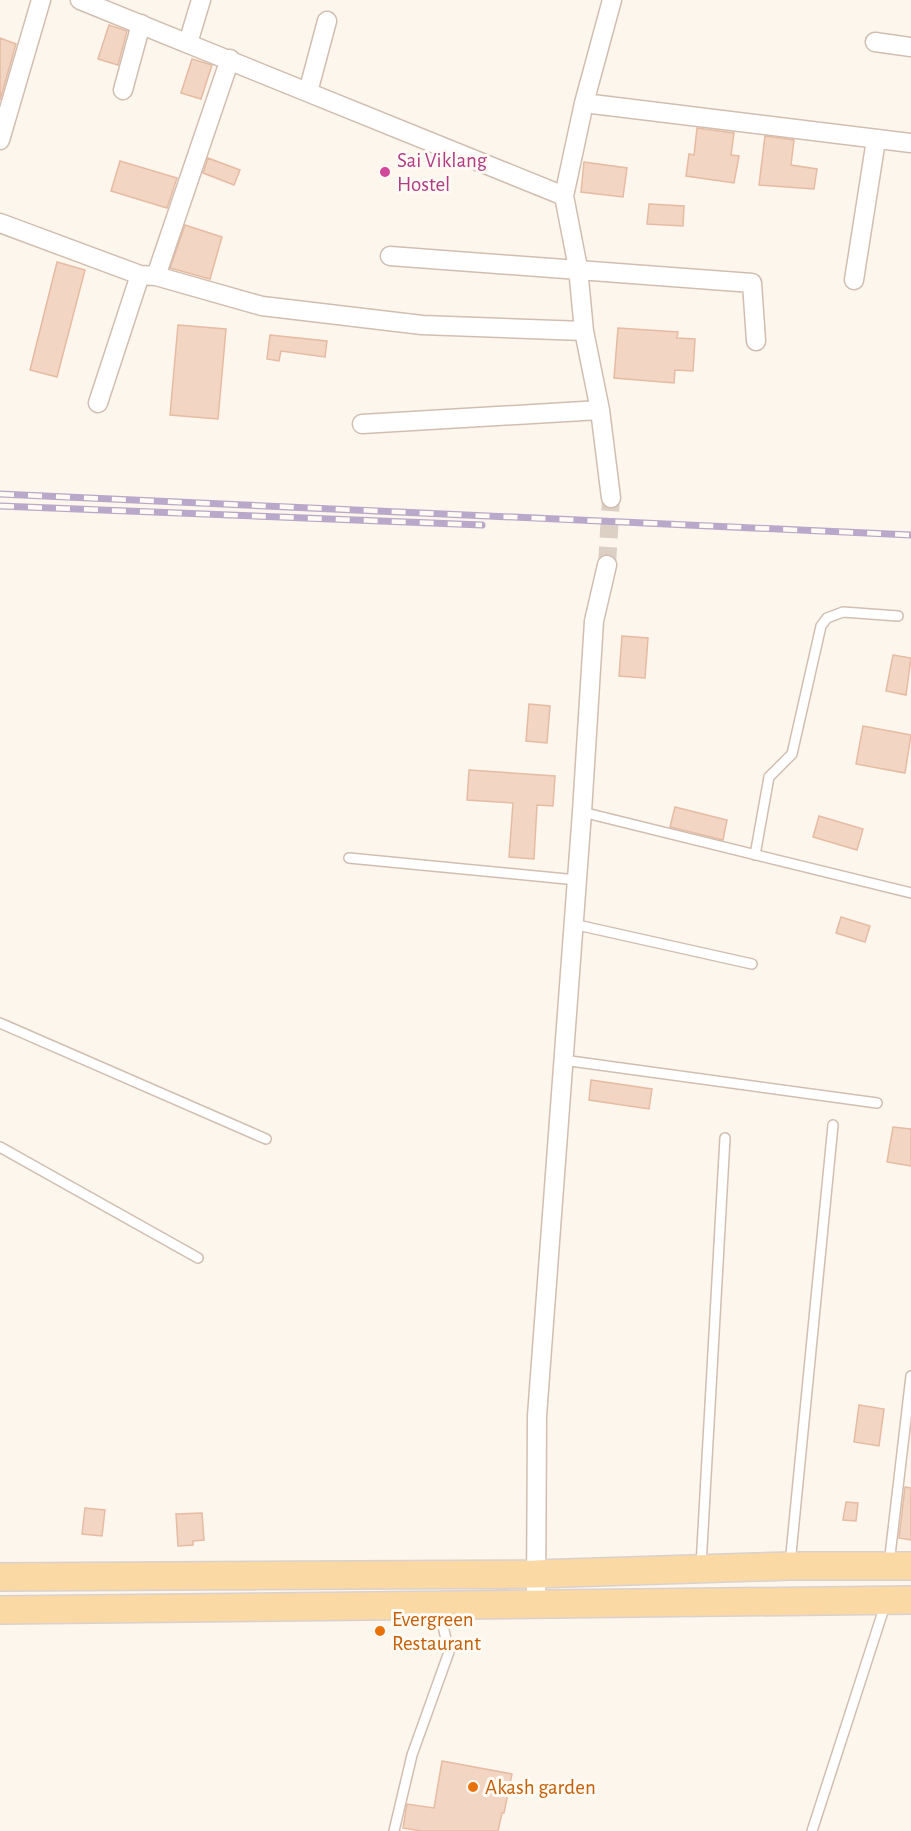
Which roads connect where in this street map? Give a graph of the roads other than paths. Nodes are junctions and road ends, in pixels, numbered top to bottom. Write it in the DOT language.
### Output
graph roads {
  1 [pos="41,0"];
  2 [pos="80,0"];
  3 [pos="201,0"];
  4 [pos="612,0"];
  5 [pos="327,21"];
  6 [pos="141,24"];
  7 [pos="875,42"];
  8 [pos="188,43"];
  9 [pos="911,47"];
  10 [pos="230,59"];
  11 [pos="123,90"];
  12 [pos="308,92"];
  13 [pos="584,104"];
  14 [pos="0,140"];
  15 [pos="876,140"];
  16 [pos="911,143"];
  17 [pos="564,196"];
  18 [pos="0,223"];
  19 [pos="390,255"];
  20 [pos="578,268"];
  21 [pos="148,276"];
  22 [pos="854,280"];
  23 [pos="585,332"];
  24 [pos="756,341"];
  25 [pos="98,403"];
  26 [pos="600,410"];
  27 [pos="362,424"];
  28 [pos="612,498"];
  29 [pos="607,566"];
  30 [pos="898,616"];
  31 [pos="582,812"];
  32 [pos="755,855"];
  33 [pos="349,858"];
  34 [pos="576,880"];
  35 [pos="911,893"];
  36 [pos="573,924"];
  37 [pos="752,964"];
  38 [pos="0,1023"];
  39 [pos="563,1060"];
  40 [pos="877,1103"];
  41 [pos="833,1125"];
  42 [pos="725,1138"];
  43 [pos="266,1139"];
  44 [pos="0,1147"];
  45 [pos="198,1258"];
  46 [pos="911,1376"];
  47 [pos="790,1566"];
  48 [pos="900,1566"];
  49 [pos="701,1569"];
  50 [pos="535,1574"];
  51 [pos="0,1578"];
  52 [pos="899,1600"];
  53 [pos="536,1605"];
  54 [pos="438,1606"];
  55 [pos="0,1610"];
  56 [pos="394,1831"];
  57 [pos="812,1831"];
  1 -- 14 [label="street"];
  2 -- 6 [label="street"];
  3 -- 8 [label="street"];
  4 -- 13 [label="street"];
  5 -- 12 [label="street"];
  6 -- 8 [label="street"];
  6 -- 11 [label="street"];
  7 -- 9 [label="street"];
  8 -- 10 [label="street"];
  10 -- 12 [label="street"];
  10 -- 21 [label="street"];
  12 -- 17 [label="street"];
  13 -- 15 [label="street"];
  13 -- 17 [label="street"];
  15 -- 16 [label="street"];
  15 -- 22 [label="street"];
  17 -- 20 [label="street"];
  18 -- 21 [label="street"];
  19 -- 20 [label="street"];
  20 -- 23 [label="street"];
  20 -- 24 [label="street"];
  21 -- 23 [label="street"];
  21 -- 25 [label="street"];
  23 -- 26 [label="street"];
  26 -- 27 [label="street"];
  26 -- 28 [label="street"];
  29 -- 31 [label="street"];
  30 -- 32 [label="lane"];
  31 -- 32 [label="lane"];
  31 -- 34 [label="street"];
  32 -- 35 [label="lane"];
  33 -- 34 [label="lane"];
  34 -- 36 [label="street"];
  36 -- 37 [label="lane"];
  36 -- 39 [label="street"];
  38 -- 43 [label="lane"];
  39 -- 40 [label="lane"];
  39 -- 50 [label="street"];
  41 -- 47 [label="lane"];
  42 -- 49 [label="lane"];
  44 -- 45 [label="lane"];
  46 -- 48 [label="lane"];
  47 -- 48 [label="main road"];
  47 -- 49 [label="main road"];
  49 -- 50 [label="main road"];
  50 -- 51 [label="main road"];
  50 -- 53 [label="street"];
  52 -- 53 [label="main road"];
  52 -- 57 [label="lane"];
  53 -- 54 [label="main road"];
  54 -- 55 [label="main road"];
  54 -- 56 [label="lane"];
}
